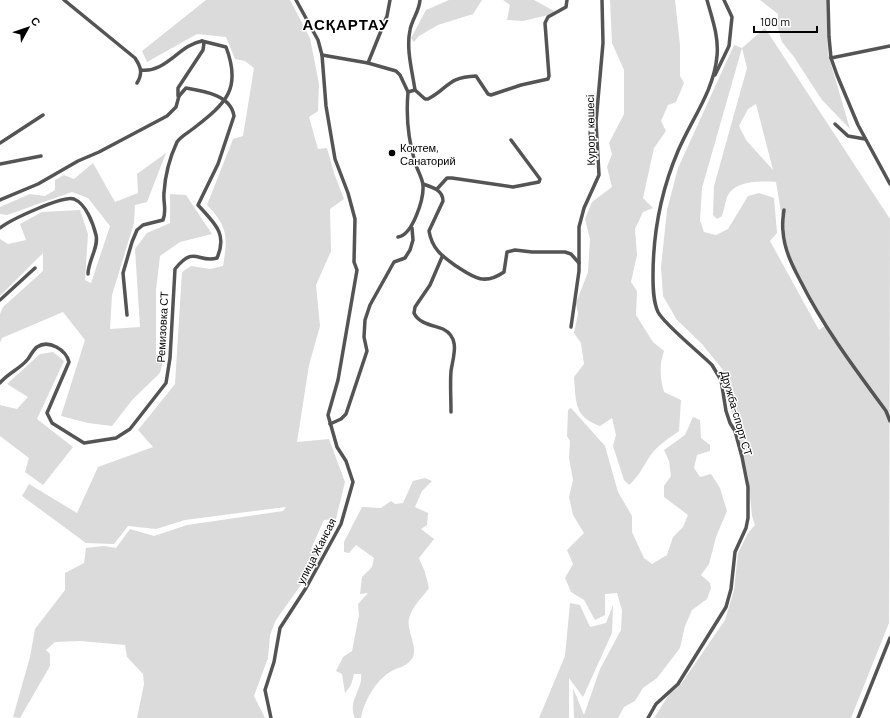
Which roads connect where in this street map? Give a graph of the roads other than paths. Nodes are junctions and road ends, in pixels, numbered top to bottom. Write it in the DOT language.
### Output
graph roads {
  1 [pos="64,0"];
  2 [pos="296,0"];
  3 [pos="390,0"];
  4 [pos="420,0"];
  5 [pos="567,0"];
  6 [pos="602,0"];
  7 [pos="707,0"];
  8 [pos="724,0"];
  9 [pos="828,0"];
  10 [pos="202,41"];
  11 [pos="890,46"];
  12 [pos="322,54"];
  13 [pos="831,58"];
  14 [pos="368,63"];
  15 [pos="141,70"];
  16 [pos="713,78"];
  17 [pos="137,83"];
  18 [pos="415,90"];
  19 [pos="408,92"];
  20 [pos="179,96"];
  21 [pos="226,101"];
  22 [pos="43,115"];
  23 [pos="835,124"];
  24 [pos="866,139"];
  25 [pos="511,140"];
  26 [pos="0,143"];
  27 [pos="41,156"];
  28 [pos="0,164"];
  29 [pos="422,184"];
  30 [pos="890,184"];
  31 [pos="437,189"];
  32 [pos="0,200"];
  33 [pos="784,210"];
  34 [pos="0,228"];
  35 [pos="412,228"];
  36 [pos="398,237"];
  37 [pos="442,257"];
  38 [pos="579,263"];
  39 [pos="35,268"];
  40 [pos="88,274"];
  41 [pos="0,300"];
  42 [pos="127,315"];
  43 [pos="571,327"];
  44 [pos="0,383"];
  45 [pos="451,412"];
  46 [pos="890,421"];
  47 [pos="330,424"];
  48 [pos="890,638"];
  49 [pos="271,718"];
  50 [pos="648,718"];
  51 [pos="858,718"];
  1 -- 15 [label="street"];
  2 -- 12 [label="street, улица Жансая"];
  3 -- 14 [label="street"];
  4 -- 18 [label="street"];
  5 -- 18 [label="street"];
  6 -- 38 [label="street, Курорт көшесі"];
  7 -- 16 [label="street, Дружба-спорт СТ"];
  8 -- 16 [label="street"];
  9 -- 13 [label="street"];
  10 -- 15 [label="street"];
  10 -- 20 [label="street"];
  10 -- 21 [label="street"];
  11 -- 13 [label="street"];
  12 -- 14 [label="street"];
  12 -- 47 [label="street, улица Жансая"];
  13 -- 24 [label="street"];
  14 -- 19 [label="street"];
  15 -- 17 [label="street"];
  16 -- 50 [label="street, Дружба-спорт СТ"];
  18 -- 19 [label="street"];
  19 -- 29 [label="street"];
  20 -- 21 [label="street"];
  20 -- 32 [label="street"];
  21 -- 42 [label="street"];
  21 -- 44 [label="street, Ремизовка СТ"];
  22 -- 26 [label="street"];
  23 -- 24 [label="street"];
  24 -- 30 [label="street"];
  25 -- 31 [label="street"];
  27 -- 28 [label="street"];
  29 -- 31 [label="street"];
  29 -- 35 [label="street"];
  31 -- 37 [label="street"];
  33 -- 46 [label="street"];
  34 -- 40 [label="street"];
  35 -- 36 [label="street"];
  35 -- 47 [label="street"];
  37 -- 38 [label="street"];
  37 -- 45 [label="street"];
  38 -- 43 [label="street, Курорт көшесі"];
  39 -- 41 [label="street"];
  47 -- 49 [label="street, улица Жансая"];
  48 -- 51 [label="street"];
}
